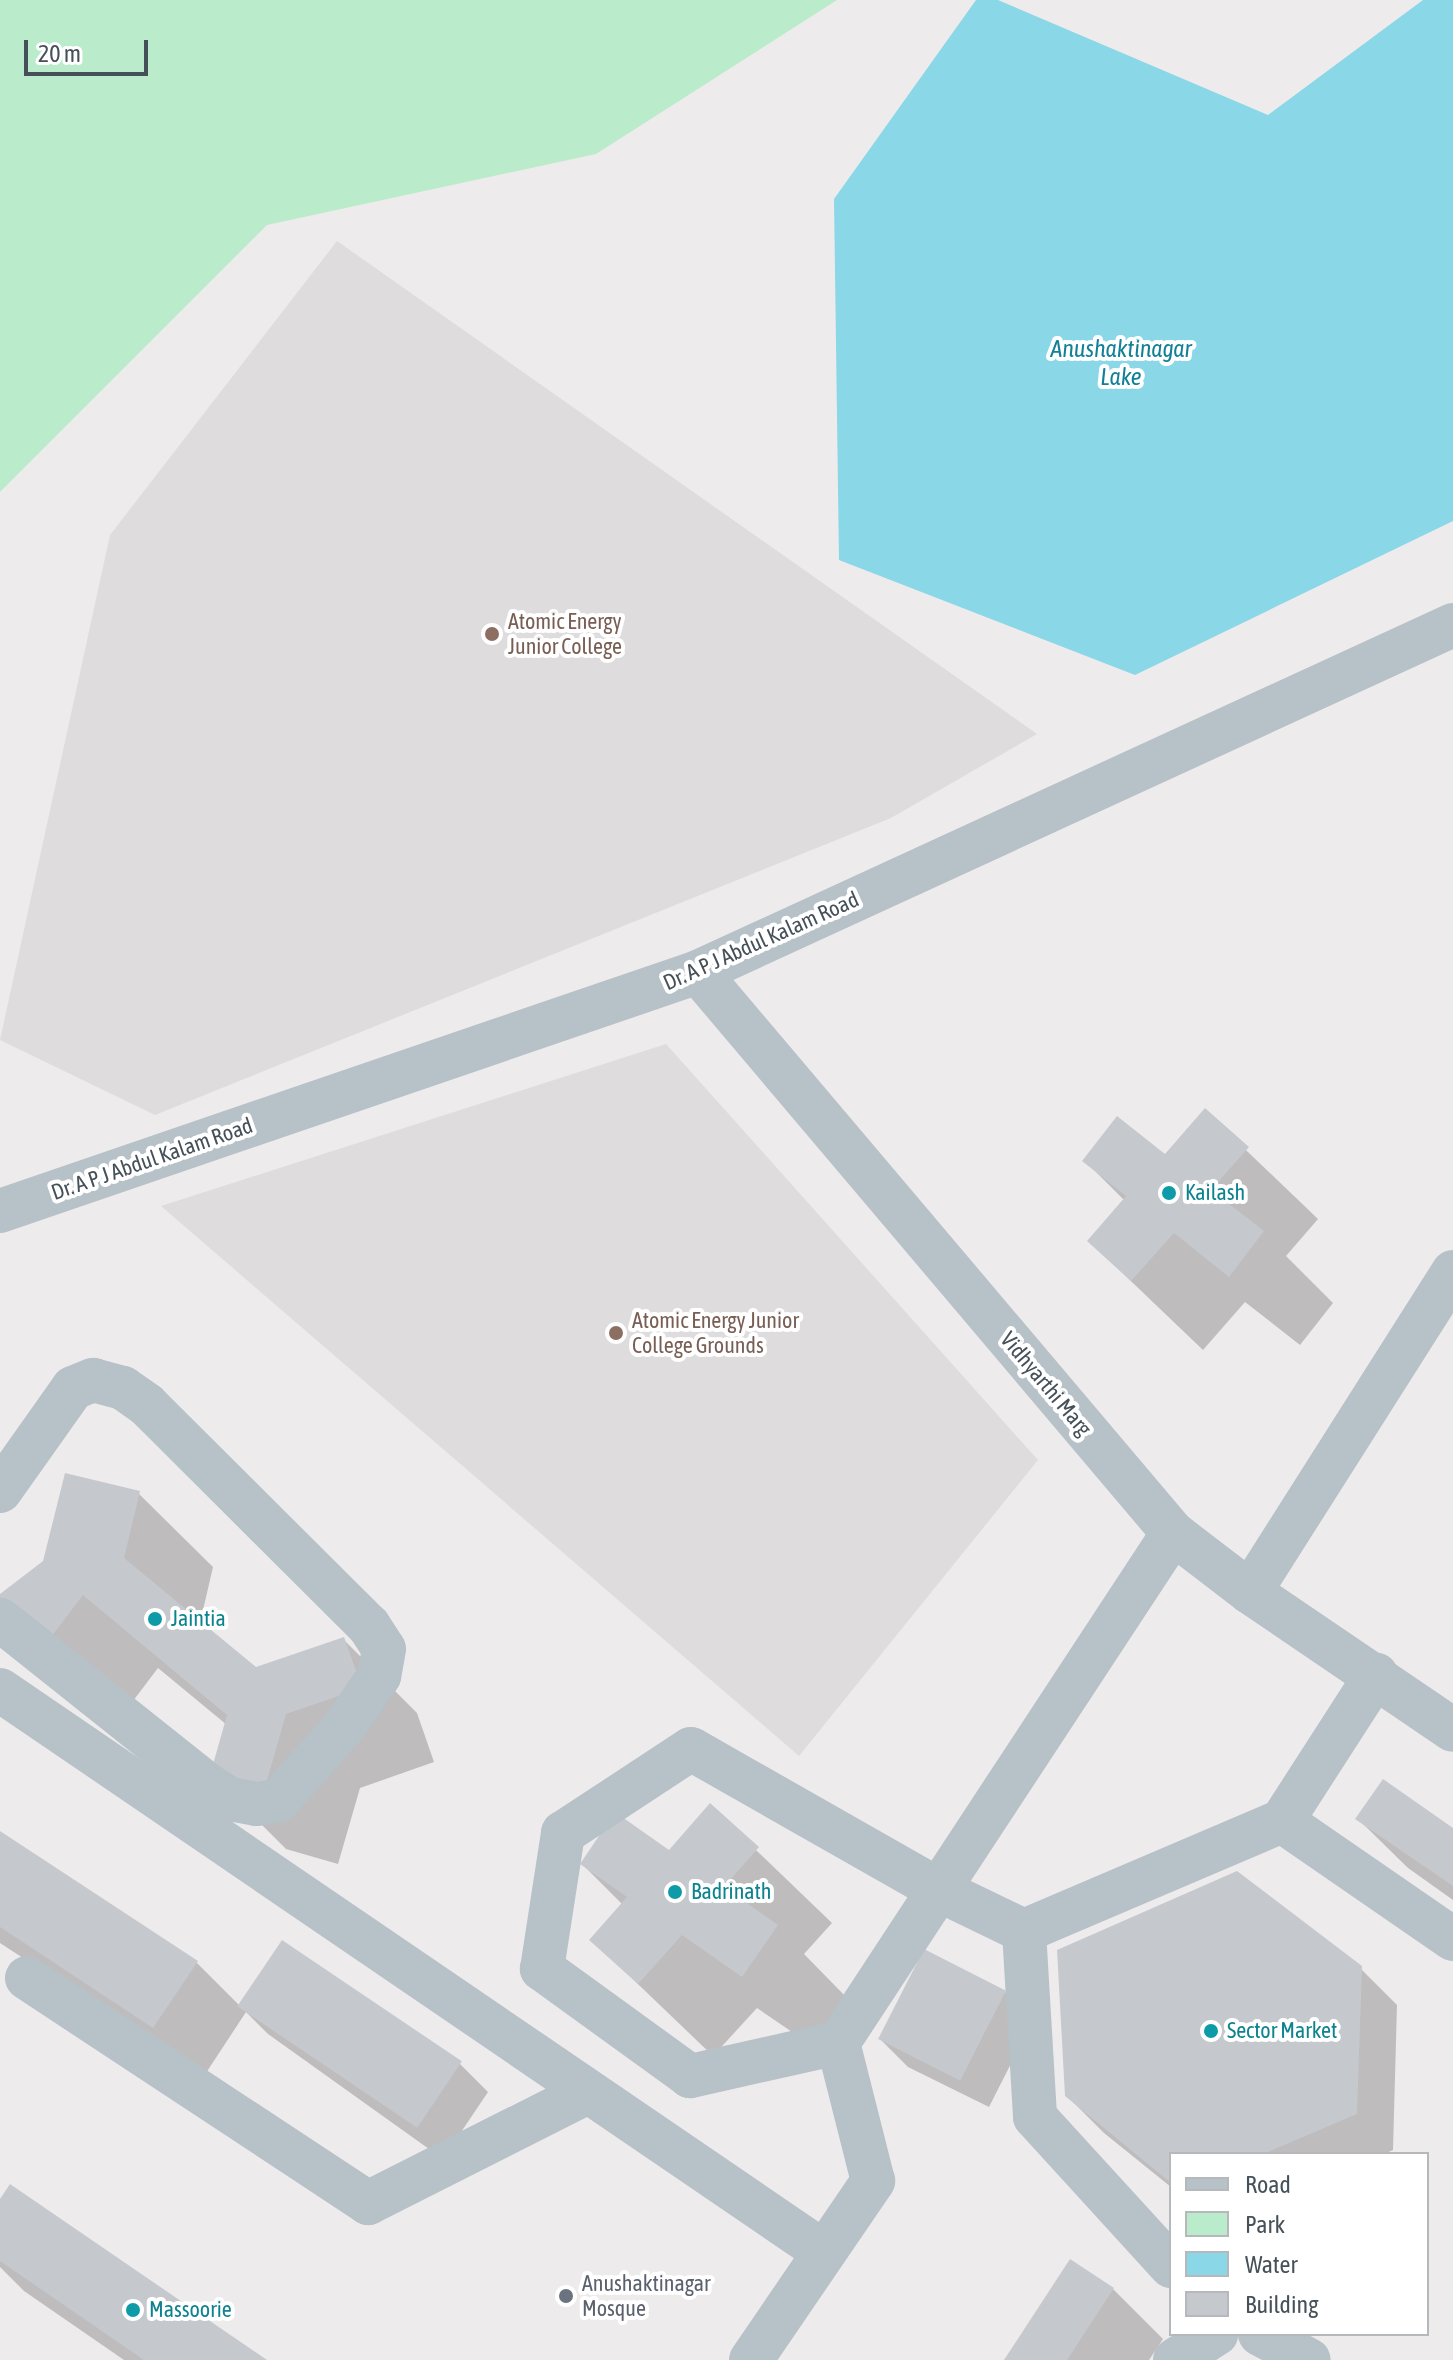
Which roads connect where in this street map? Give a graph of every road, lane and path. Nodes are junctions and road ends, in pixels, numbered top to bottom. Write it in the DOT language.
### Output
graph roads {
  1 [pos="1453,625"];
  2 [pos="698,972"];
  3 [pos="0,1211"];
  4 [pos="1453,1272"];
  5 [pos="0,1491"];
  6 [pos="1173,1533"];
  7 [pos="1250,1592"];
  8 [pos="0,1620"];
  9 [pos="1376,1675"];
  10 [pos="0,1690"];
  11 [pos="1453,1730"];
  12 [pos="1282,1821"];
  13 [pos="939,1890"];
  14 [pos="1024,1931"];
  15 [pos="1453,1939"];
  16 [pos="27,1978"];
  17 [pos="838,2043"];
  18 [pos="588,2092"];
  19 [pos="824,2252"];
  20 [pos="1169,2264"];
  21 [pos="1213,2336"];
  22 [pos="1264,2336"];
  23 [pos="751,2360"];
  24 [pos="1175,2360"];
  25 [pos="1309,2360"];
  1 -- 2 [label="street, Dr. A P J Abdul Kalam Road"];
  2 -- 3 [label="street, Dr. A P J Abdul Kalam Road"];
  2 -- 6 [label="street, Vidhyarthi Marg"];
  4 -- 7 [label="street"];
  5 -- 8 [label="street"];
  6 -- 7 [label="street, Vidhyarthi Marg"];
  6 -- 13 [label="street"];
  7 -- 9 [label="street, Vidhyarthi Marg"];
  9 -- 11 [label="street, Vidhyarthi Marg"];
  9 -- 12 [label="street"];
  10 -- 18 [label="street"];
  12 -- 14 [label="street"];
  12 -- 15 [label="street"];
  13 -- 14 [label="street"];
  13 -- 17 [label="street"];
  13 -- 17 [label="street"];
  14 -- 20 [label="street"];
  16 -- 18 [label="street"];
  17 -- 19 [label="street"];
  18 -- 19 [label="street"];
  19 -- 23 [label="street"];
  21 -- 24 [label="street"];
  22 -- 25 [label="street"];
}
